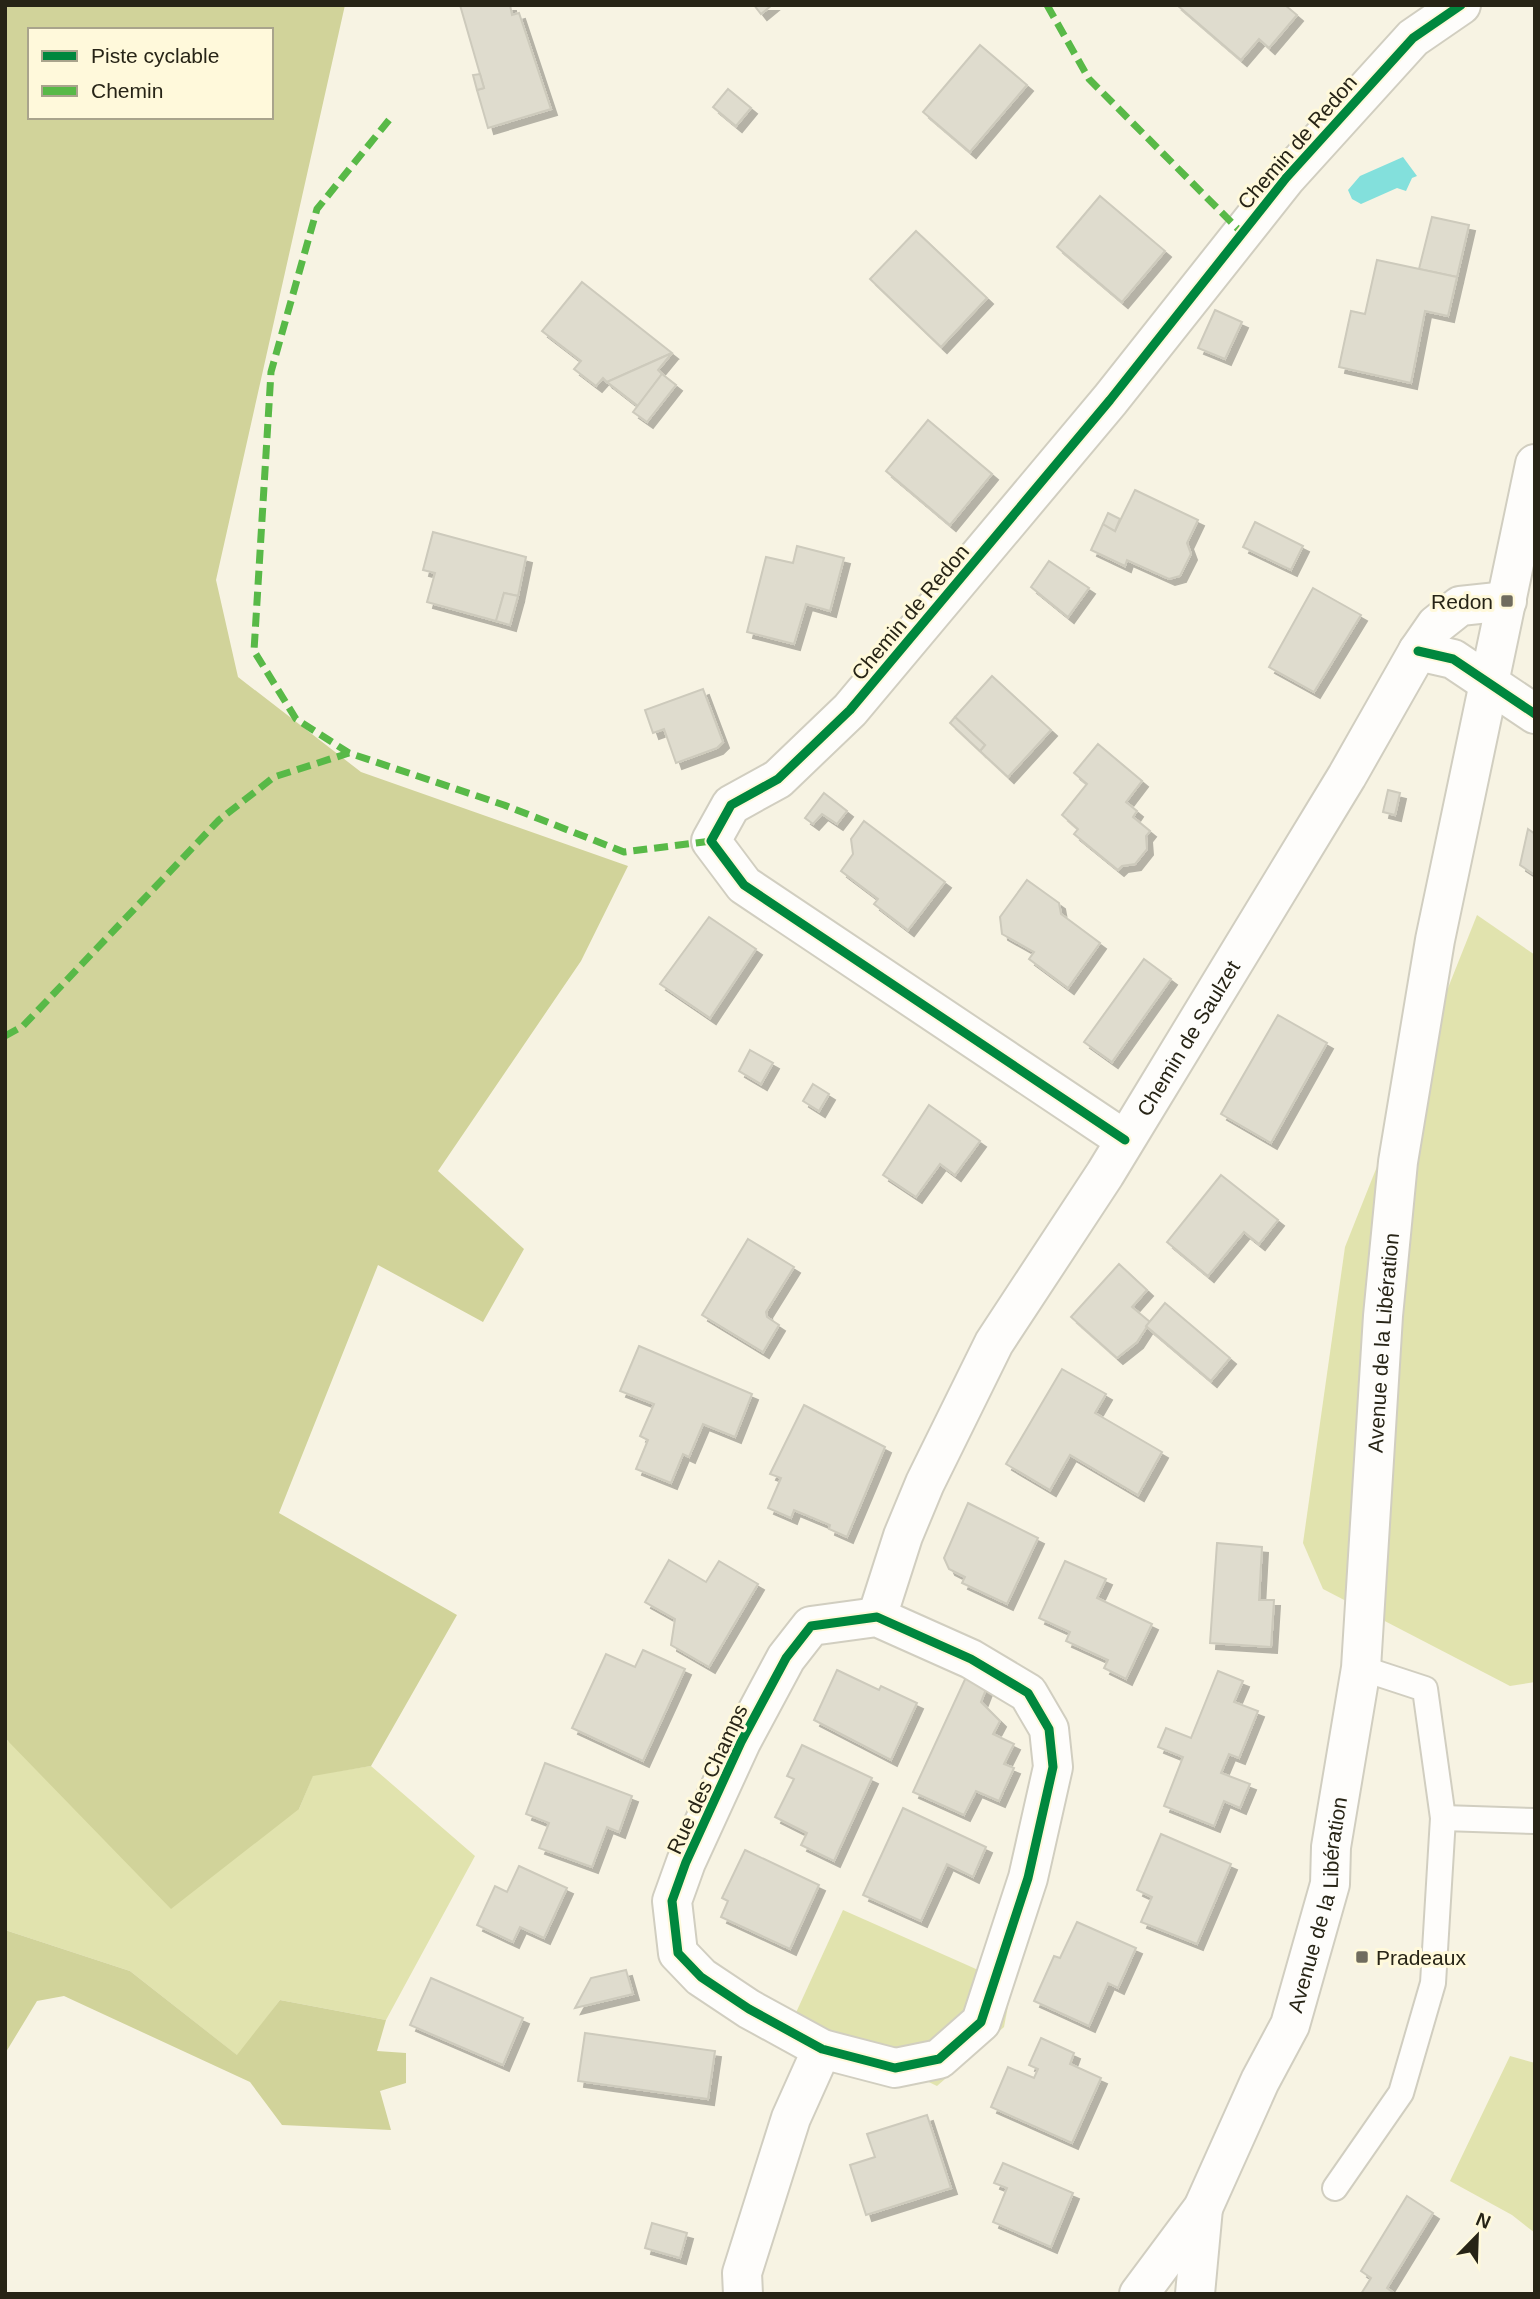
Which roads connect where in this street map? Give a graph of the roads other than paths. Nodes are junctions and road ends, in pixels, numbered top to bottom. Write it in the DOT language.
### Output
graph roads {
  1 [pos="1461,5"];
  2 [pos="1535,464"];
  3 [pos="1507,601"];
  4 [pos="1418,651"];
  5 [pos="1489,684"];
  6 [pos="1535,714"];
  7 [pos="1125,1140"];
  8 [pos="877,1618"];
  9 [pos="1361,1668"];
  10 [pos="1443,1818"];
  11 [pos="1535,1821"];
  12 [pos="822,2049"];
  13 [pos="1335,2188"];
  14 [pos="1203,2208"];
  15 [pos="743,2294"];
  16 [pos="1139,2294"];
  17 [pos="1195,2294"];
  1 -- 7 [label="street, Chemin de Redon"];
  2 -- 3 [label="street, Avenue de la Libération"];
  3 -- 4 [label="street, Chemin de Saulzet"];
  3 -- 5 [label="street, Avenue de la Libération"];
  4 -- 5 [label="street"];
  4 -- 7 [label="street, Chemin de Saulzet"];
  5 -- 6 [label="street"];
  5 -- 9 [label="street, Avenue de la Libération"];
  7 -- 8 [label="street, Chemin de Saulzet"];
  8 -- 12 [label="street, Rue des Champs"];
  8 -- 12 [label="street, Rue des Champs"];
  9 -- 10 [label="lane"];
  9 -- 14 [label="street, Avenue de la Libération"];
  10 -- 11 [label="lane"];
  10 -- 13 [label="lane"];
  12 -- 15 [label="street"];
  14 -- 16 [label="street, Avenue de la Libération"];
  14 -- 17 [label="street, Avenue de la Libération"];
}
